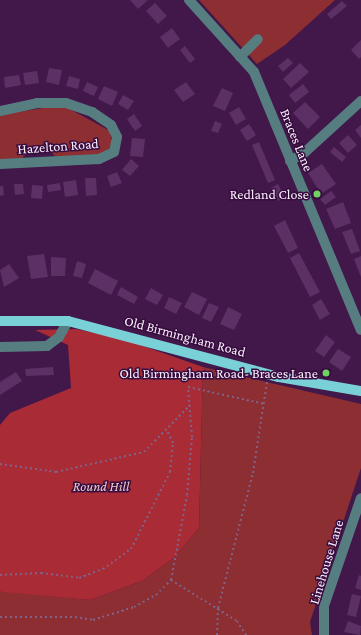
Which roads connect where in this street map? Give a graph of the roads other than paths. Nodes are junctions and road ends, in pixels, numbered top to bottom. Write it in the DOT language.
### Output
graph roads {
  1 [pos="189,0"];
  2 [pos="258,38"];
  3 [pos="240,57"];
  4 [pos="361,101"];
  5 [pos="0,111"];
  6 [pos="290,161"];
  7 [pos="0,164"];
  8 [pos="68,320"];
  9 [pos="0,321"];
  10 [pos="361,330"];
  11 [pos="0,347"];
  12 [pos="361,391"];
  13 [pos="361,498"];
  14 [pos="324,635"];
  1 -- 3 [label="street, Braces Lane"];
  2 -- 3 [label="street"];
  3 -- 6 [label="street, Braces Lane"];
  4 -- 6 [label="street"];
  5 -- 7 [label="street, Hazelton Road"];
  6 -- 10 [label="street, Braces Lane"];
  8 -- 9 [label="main road, Old Birmingham Road"];
  8 -- 11 [label="street"];
  8 -- 12 [label="main road, Old Birmingham Road"];
  13 -- 14 [label="street, Linehouse Lane"];
}
